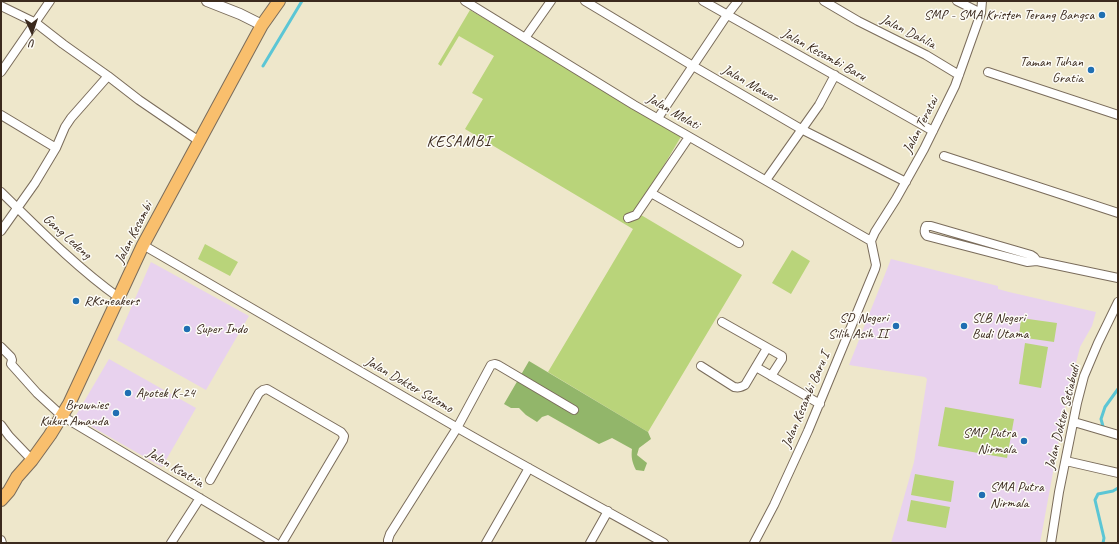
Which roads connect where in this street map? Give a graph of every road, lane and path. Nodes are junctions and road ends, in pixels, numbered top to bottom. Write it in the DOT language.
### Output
graph roads {
  1 [pos="50,1"];
  2 [pos="207,1"];
  3 [pos="279,1"];
  4 [pos="465,1"];
  5 [pos="551,1"];
  6 [pos="585,1"];
  7 [pos="702,1"];
  8 [pos="738,1"];
  9 [pos="824,1"];
  10 [pos="957,1"];
  11 [pos="982,1"];
  12 [pos="1,6"];
  13 [pos="981,13"];
  14 [pos="727,15"];
  15 [pos="36,23"];
  16 [pos="262,25"];
  17 [pos="525,38"];
  18 [pos="693,66"];
  19 [pos="1,72"];
  20 [pos="988,72"];
  21 [pos="835,75"];
  22 [pos="108,76"];
  23 [pos="959,76"];
  24 [pos="1,115"];
  25 [pos="1118,115"];
  26 [pos="658,118"];
  27 [pos="801,129"];
  28 [pos="933,131"];
  29 [pos="689,137"];
  30 [pos="198,141"];
  31 [pos="56,148"];
  32 [pos="944,156"];
  33 [pos="766,180"];
  34 [pos="906,182"];
  35 [pos="1,192"];
  36 [pos="651,193"];
  37 [pos="17,208"];
  38 [pos="1118,213"];
  39 [pos="628,218"];
  40 [pos="1,231"];
  41 [pos="871,241"];
  42 [pos="739,243"];
  43 [pos="143,245"];
  44 [pos="1037,262"];
  45 [pos="1118,278"];
  46 [pos="118,297"];
  47 [pos="1118,302"];
  48 [pos="722,322"];
  49 [pos="1,347"];
  50 [pos="767,348"];
  51 [pos="701,366"];
  52 [pos="756,367"];
  53 [pos="771,376"];
  54 [pos="820,404"];
  55 [pos="574,410"];
  56 [pos="62,416"];
  57 [pos="1074,422"];
  58 [pos="1,425"];
  59 [pos="457,428"];
  60 [pos="1118,435"];
  61 [pos="32,460"];
  62 [pos="1066,461"];
  63 [pos="529,468"];
  64 [pos="1118,473"];
  65 [pos="17,477"];
  66 [pos="210,480"];
  67 [pos="1,488"];
  68 [pos="200,498"];
  69 [pos="1,500"];
  70 [pos="608,511"];
  71 [pos="1,540"];
  72 [pos="265,541"];
  73 [pos="2,543"];
  74 [pos="171,543"];
  75 [pos="275,543"];
  76 [pos="282,543"];
  77 [pos="388,543"];
  78 [pos="486,543"];
  79 [pos="590,543"];
  80 [pos="664,543"];
  81 [pos="754,543"];
  82 [pos="1051,543"];
  1 -- 15 [label="street"];
  2 -- 16 [label="street"];
  3 -- 16 [label="main road, Jalan Kesambi"];
  4 -- 17 [label="street, Jalan Melati"];
  5 -- 17 [label="street"];
  6 -- 18 [label="street, Jalan Mawar"];
  7 -- 14 [label="street, Jalan Kesambi Baru"];
  8 -- 14 [label="street"];
  9 -- 23 [label="street, Jalan Dahlia"];
  10 -- 13 [label="street"];
  11 -- 13 [label="street, Jalan Teratai"];
  12 -- 15 [label="street"];
  13 -- 23 [label="street, Jalan Teratai"];
  14 -- 18 [label="street"];
  14 -- 21 [label="street, Jalan Kesambi Baru"];
  15 -- 19 [label="street"];
  15 -- 22 [label="street"];
  16 -- 30 [label="main road, Jalan Kesambi"];
  17 -- 26 [label="street, Jalan Melati"];
  18 -- 26 [label="street"];
  18 -- 27 [label="street, Jalan Mawar"];
  20 -- 25 [label="street"];
  21 -- 27 [label="street"];
  21 -- 28 [label="street, Jalan Kesambi Baru"];
  22 -- 30 [label="street"];
  22 -- 31 [label="street"];
  23 -- 28 [label="street, Jalan Teratai"];
  24 -- 31 [label="street"];
  26 -- 29 [label="street, Jalan Melati"];
  27 -- 33 [label="street"];
  27 -- 34 [label="street, Jalan Mawar"];
  28 -- 34 [label="street, Jalan Teratai"];
  29 -- 33 [label="street, Jalan Melati"];
  29 -- 36 [label="street"];
  30 -- 43 [label="main road, Jalan Kesambi"];
  31 -- 37 [label="street"];
  32 -- 38 [label="street"];
  33 -- 41 [label="street, Jalan Melati"];
  34 -- 41 [label="street, Jalan Teratai"];
  35 -- 37 [label="street, Gang Ledeng"];
  36 -- 39 [label="street"];
  36 -- 42 [label="street"];
  37 -- 40 [label="street"];
  37 -- 46 [label="street, Gang Ledeng"];
  41 -- 54 [label="street, Jalan Kesambi Baru I"];
  43 -- 46 [label="main road, Jalan Kesambi"];
  43 -- 59 [label="street, Jalan Dokter Sutomo"];
  44 -- 44 [label="street"];
  44 -- 45 [label="street"];
  46 -- 56 [label="main road, Jalan Kesambi"];
  47 -- 57 [label="street, Jalan Dokter Setiabudi"];
  48 -- 50 [label="street"];
  49 -- 56 [label="street, Jalan Ksatria"];
  50 -- 52 [label="street"];
  50 -- 53 [label="street"];
  51 -- 52 [label="street"];
  52 -- 53 [label="street"];
  53 -- 54 [label="street"];
  54 -- 81 [label="street, Jalan Kesambi Baru I"];
  55 -- 59 [label="street"];
  56 -- 61 [label="main road, Jalan Kesambi"];
  56 -- 68 [label="street, Jalan Ksatria"];
  57 -- 60 [label="street"];
  57 -- 62 [label="street, Jalan Dokter Setiabudi"];
  58 -- 61 [label="street"];
  59 -- 63 [label="street, Jalan Dokter Sutomo"];
  59 -- 77 [label="street"];
  61 -- 65 [label="main road, Jalan Kesambi"];
  62 -- 64 [label="street"];
  62 -- 82 [label="street, Jalan Dokter Setiabudi"];
  63 -- 70 [label="street, Jalan Dokter Sutomo"];
  63 -- 78 [label="street"];
  65 -- 67 [label="main road, Jalan Kesambi"];
  65 -- 69 [label="main road, Jalan Kesambi"];
  66 -- 76 [label="street"];
  68 -- 72 [label="street, Jalan Ksatria"];
  68 -- 74 [label="street"];
  70 -- 79 [label="street"];
  70 -- 80 [label="street, Jalan Dokter Sutomo"];
  71 -- 73 [label="street"];
  72 -- 75 [label="street, Jalan Ksatria"];
}
